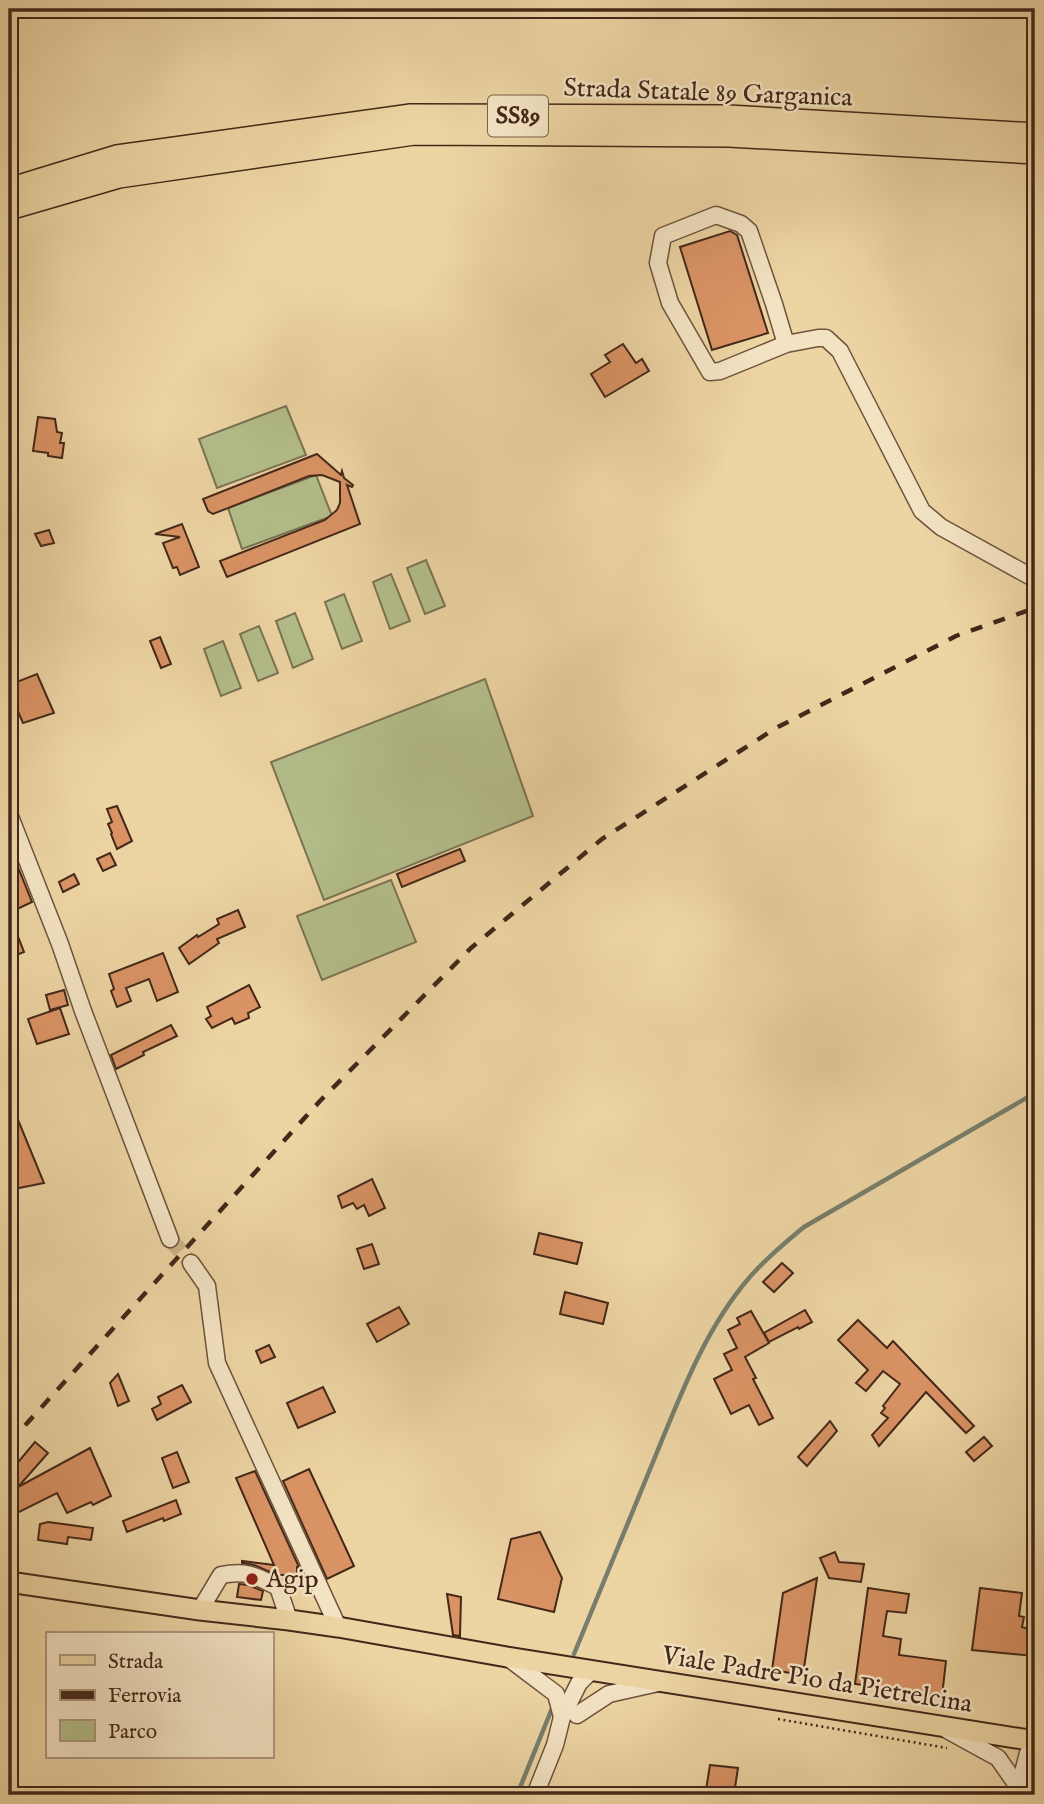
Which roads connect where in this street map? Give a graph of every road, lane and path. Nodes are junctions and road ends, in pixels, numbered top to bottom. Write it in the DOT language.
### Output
graph roads {
  1 [pos="1035,135"];
  2 [pos="1035,152"];
  3 [pos="9,190"];
  4 [pos="9,208"];
  5 [pos="786,344"];
  6 [pos="1035,579"];
  7 [pos="9,814"];
  8 [pos="170,1239"];
  9 [pos="191,1263"];
  10 [pos="9,1582"];
  11 [pos="200,1610"];
  12 [pos="289,1619"];
  13 [pos="338,1627"];
  14 [pos="507,1657"];
  15 [pos="592,1670"];
  16 [pos="663,1682"];
  17 [pos="569,1716"];
  18 [pos="778,1719"];
  19 [pos="939,1725"];
  20 [pos="1035,1741"];
  21 [pos="1035,1748"];
  22 [pos="952,1749"];
  23 [pos="1020,1792"];
  24 [pos="535,1795"];
  1 -- 3 [label="highway, Strada Statale 89 Garganica / SS89"];
  2 -- 4 [label="highway, Strada Statale 89 Garganica / SS89"];
  5 -- 5 [label="street"];
  5 -- 6 [label="street"];
  7 -- 8 [label="street"];
  9 -- 13 [label="street"];
  10 -- 11 [label="main road, Viale Padre Pio da Pietrelcina"];
  11 -- 12 [label="main road, Viale Padre Pio da Pietrelcina"];
  11 -- 12 [label="street"];
  12 -- 13 [label="main road, Viale Padre Pio da Pietrelcina"];
  13 -- 14 [label="main road, Viale Padre Pio da Pietrelcina"];
  14 -- 15 [label="main road, Viale Padre Pio da Pietrelcina"];
  14 -- 17 [label="street"];
  15 -- 16 [label="main road, Viale Padre Pio da Pietrelcina"];
  15 -- 17 [label="street"];
  16 -- 17 [label="street"];
  16 -- 19 [label="main road, Viale Padre Pio da Pietrelcina"];
  17 -- 24 [label="street"];
  18 -- 22 [label="path"];
  19 -- 20 [label="main road, Viale Padre Pio da Pietrelcina"];
  19 -- 23 [label="street"];
  21 -- 23 [label="street"];
}
